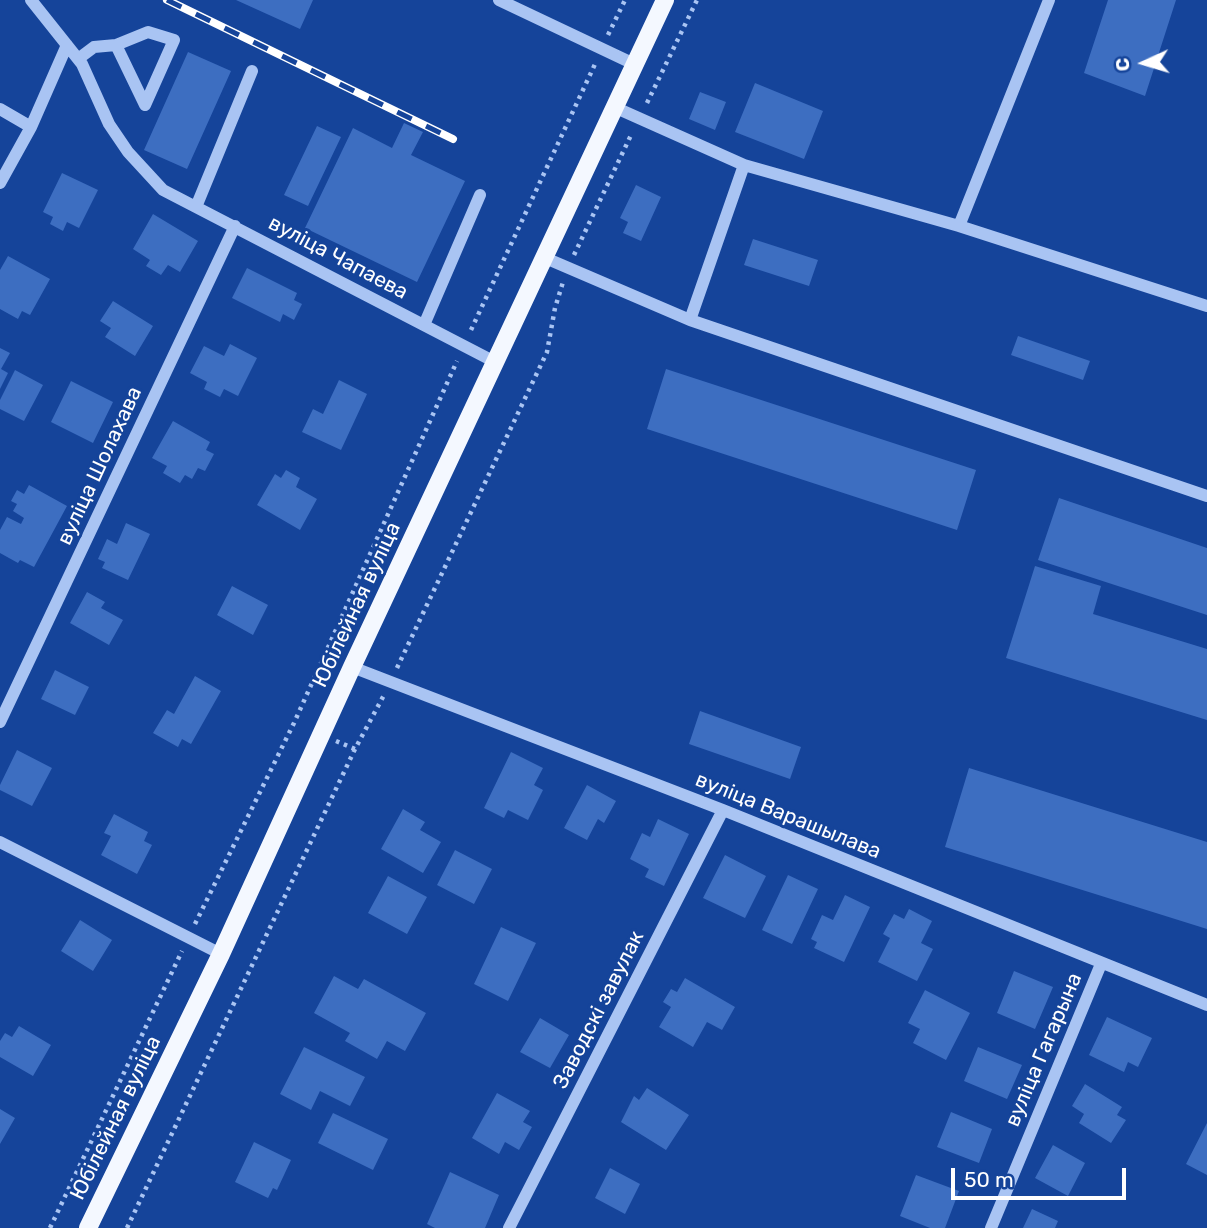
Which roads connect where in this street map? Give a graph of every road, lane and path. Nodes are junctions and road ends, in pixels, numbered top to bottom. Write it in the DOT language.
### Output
graph roads {
  1 [pos="31,0"];
  2 [pos="499,0"];
  3 [pos="625,0"];
  4 [pos="665,0"];
  5 [pos="696,0"];
  6 [pos="1049,0"];
  7 [pos="66,45"];
  8 [pos="116,46"];
  9 [pos="602,50"];
  10 [pos="78,59"];
  11 [pos="634,64"];
  12 [pos="251,71"];
  13 [pos="614,107"];
  14 [pos="0,109"];
  15 [pos="639,119"];
  16 [pos="31,127"];
  17 [pos="744,165"];
  18 [pos="0,183"];
  19 [pos="480,195"];
  20 [pos="196,207"];
  21 [pos="235,226"];
  22 [pos="959,226"];
  23 [pos="543,257"];
  24 [pos="568,268"];
  25 [pos="1207,306"];
  26 [pos="690,320"];
  27 [pos="424,324"];
  28 [pos="464,345"];
  29 [pos="495,362"];
  30 [pos="1207,496"];
  31 [pos="352,667"];
  32 [pos="390,682"];
  33 [pos="0,722"];
  34 [pos="723,810"];
  35 [pos="0,842"];
  36 [pos="189,937"];
  37 [pos="221,954"];
  38 [pos="1101,964"];
  39 [pos="1207,1005"];
  40 [pos="50,1228"];
  41 [pos="88,1228"];
  42 [pos="127,1228"];
  43 [pos="509,1228"];
  44 [pos="991,1228"];
  1 -- 7 [label="street"];
  2 -- 9 [label="street"];
  3 -- 9 [label="path"];
  4 -- 11 [label="main road, Юбілейная вуліца"];
  5 -- 15 [label="path"];
  6 -- 22 [label="street"];
  7 -- 10 [label="street"];
  7 -- 16 [label="street"];
  8 -- 8 [label="street"];
  8 -- 10 [label="street"];
  9 -- 11 [label="street"];
  9 -- 28 [label="path"];
  10 -- 20 [label="street, вуліца Чапаева"];
  11 -- 13 [label="main road, Юбілейная вуліца"];
  12 -- 20 [label="street"];
  13 -- 15 [label="street"];
  13 -- 23 [label="main road, Юбілейная вуліца"];
  14 -- 16 [label="street"];
  15 -- 17 [label="street"];
  15 -- 24 [label="path"];
  16 -- 18 [label="street"];
  17 -- 22 [label="street"];
  17 -- 26 [label="street"];
  19 -- 27 [label="street"];
  20 -- 21 [label="street, вуліца Чапаева"];
  21 -- 27 [label="street, вуліца Чапаева"];
  21 -- 33 [label="street, вуліца Шолахава"];
  22 -- 25 [label="street"];
  23 -- 24 [label="street"];
  23 -- 29 [label="main road, Юбілейная вуліца"];
  24 -- 26 [label="street"];
  24 -- 32 [label="path"];
  26 -- 30 [label="street"];
  27 -- 28 [label="street, вуліца Чапаева"];
  28 -- 29 [label="street, вуліца Чапаева"];
  28 -- 36 [label="path"];
  29 -- 31 [label="main road, Юбілейная вуліца"];
  31 -- 32 [label="street, вуліца Варашылава"];
  31 -- 37 [label="main road, Юбілейная вуліца"];
  32 -- 34 [label="street, вуліца Варашылава"];
  32 -- 42 [label="path"];
  34 -- 38 [label="street, вуліца Варашылава"];
  34 -- 43 [label="street, Заводскі завулак"];
  35 -- 36 [label="street"];
  36 -- 37 [label="street"];
  36 -- 40 [label="path"];
  37 -- 41 [label="main road, Юбілейная вуліца"];
  38 -- 39 [label="street, вуліца Варашылава"];
  38 -- 44 [label="street, вуліца Гагарына"];
}
